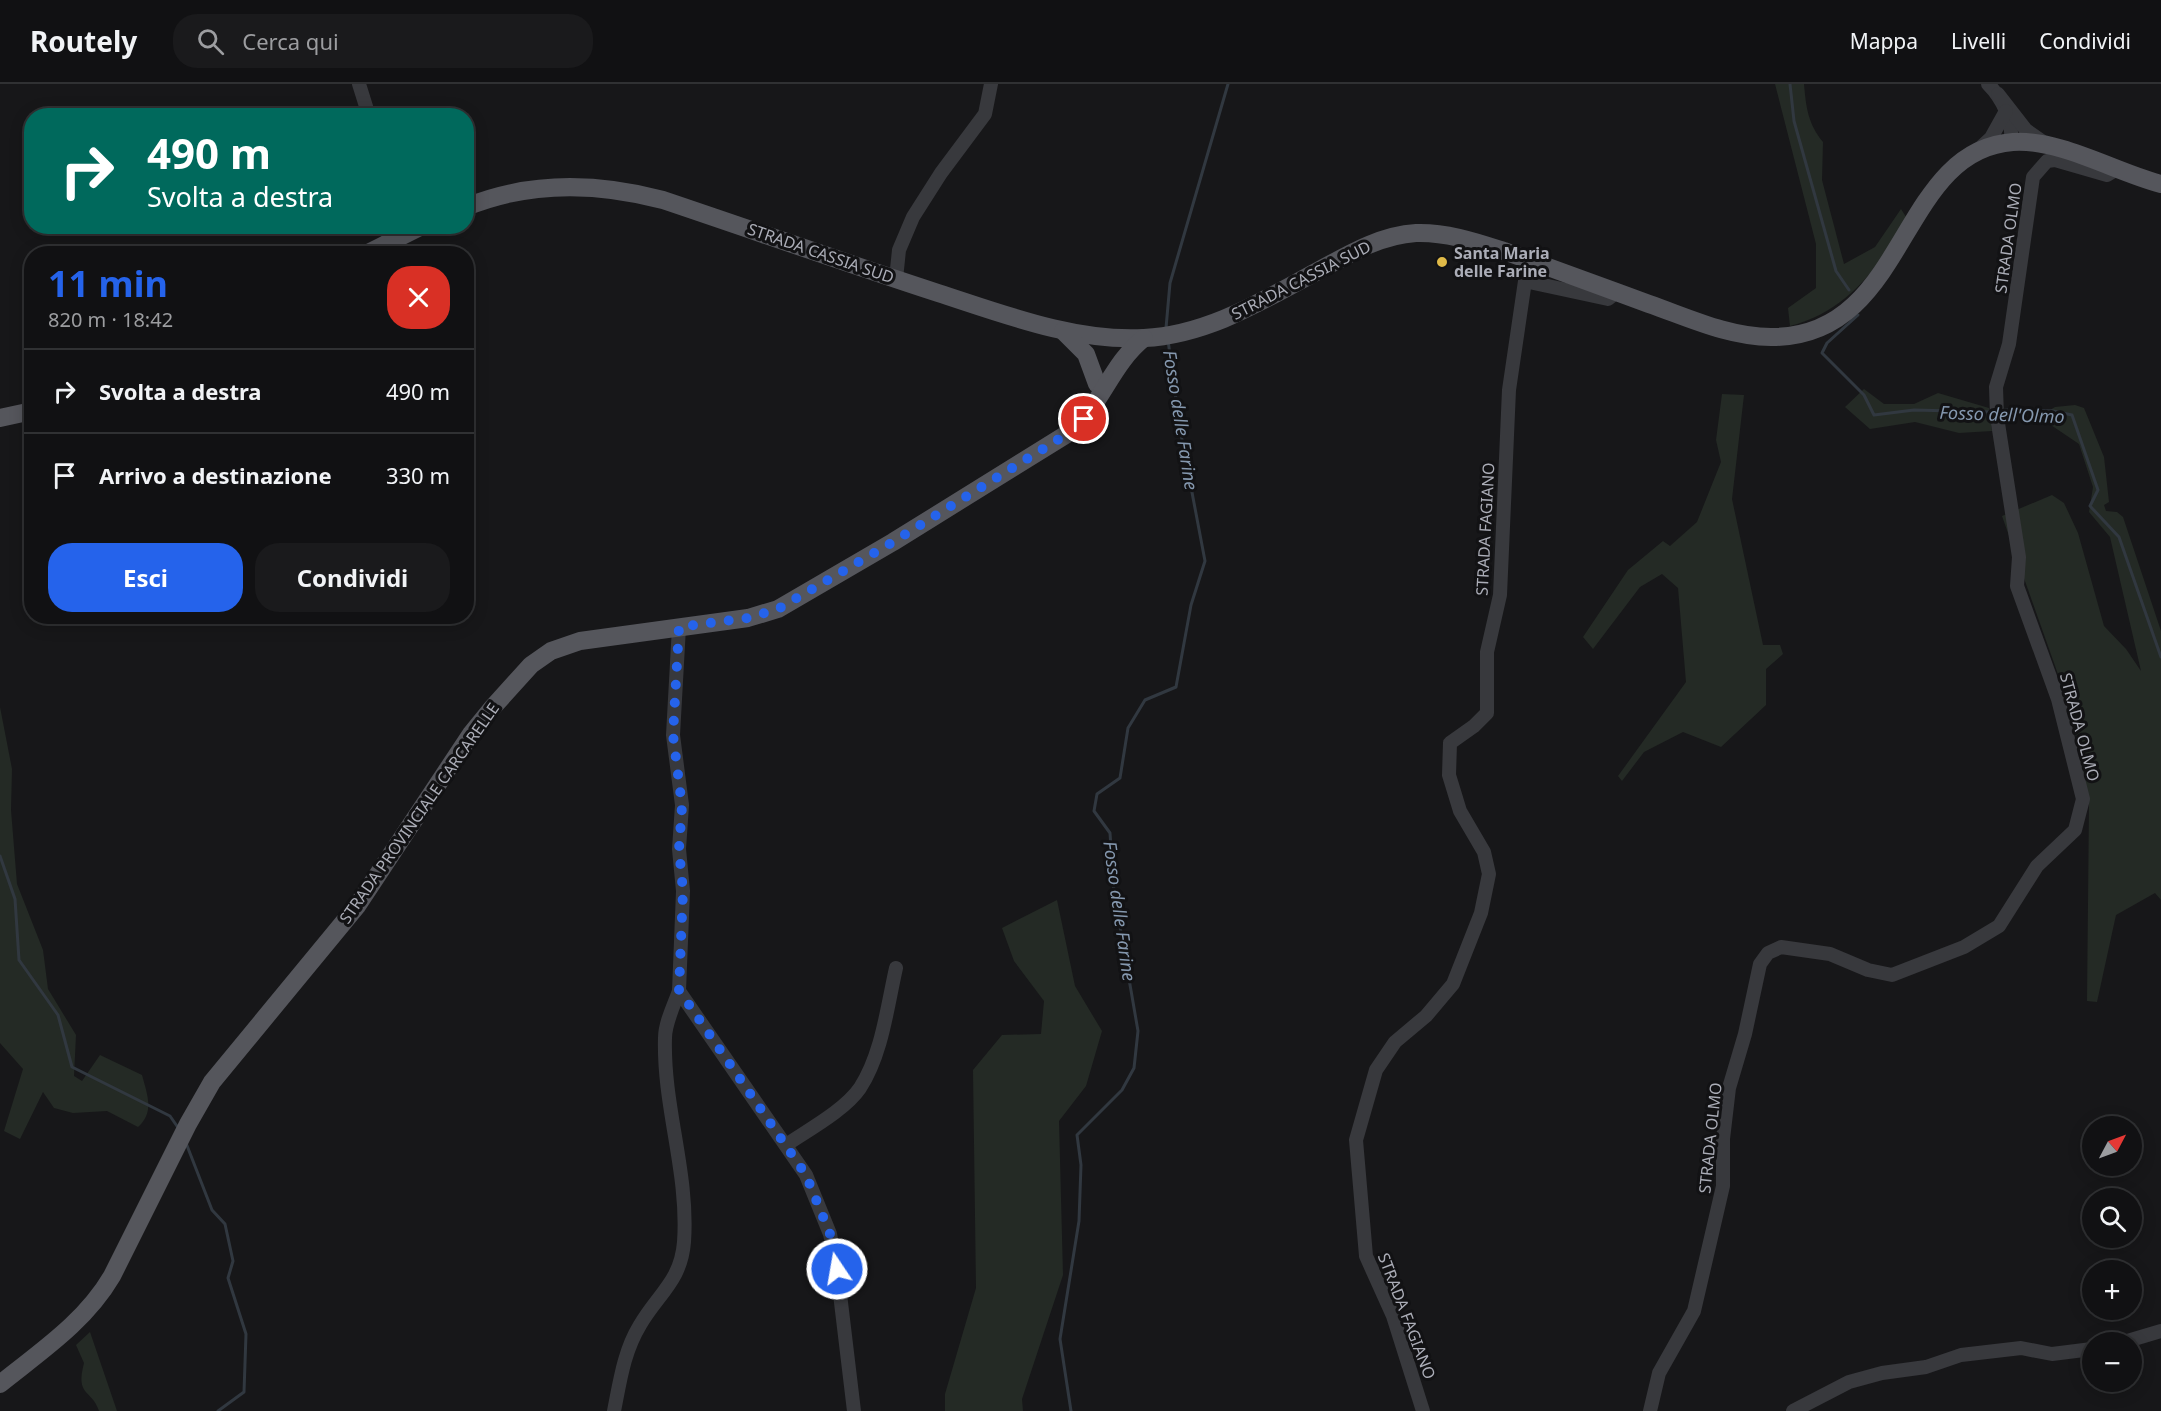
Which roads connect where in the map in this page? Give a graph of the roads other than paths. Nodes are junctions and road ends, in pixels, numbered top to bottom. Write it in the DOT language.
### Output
graph roads {
  1 [pos="359,84"];
  2 [pos="991,84"];
  3 [pos="1988,84"];
  4 [pos="1998,94"];
  5 [pos="366,108"];
  6 [pos="2006,111"];
  7 [pos="2012,142"];
  8 [pos="2056,148"];
  9 [pos="1969,157"];
  10 [pos="2117,170"];
  11 [pos="2161,184"];
  12 [pos="474,204"];
  13 [pos="388,235"];
  14 [pos="375,246"];
  15 [pos="896,279"];
  16 [pos="1617,292"];
  17 [pos="1056,327"];
  18 [pos="1160,336"];
  19 [pos="1108,338"];
  20 [pos="1101,388"];
  21 [pos="24,413"];
  22 [pos="0,418"];
  23 [pos="679,627"];
  24 [pos="896,968"];
  25 [pos="679,990"];
  26 [pos="786,1145"];
  27 [pos="2161,1331"];
  28 [pos="2142,1337"];
  29 [pos="2082,1350"];
  30 [pos="0,1384"];
  31 [pos="614,1411"];
  32 [pos="854,1411"];
  33 [pos="1423,1411"];
  34 [pos="1650,1411"];
  35 [pos="1793,1411"];
  1 -- 5 [label="street"];
  2 -- 15 [label="street"];
  3 -- 4 [label="street"];
  4 -- 6 [label="street"];
  4 -- 8 [label="street"];
  6 -- 7 [label="street"];
  6 -- 9 [label="street"];
  7 -- 8 [label="main road, STRADA CASSIA SUD"];
  7 -- 9 [label="main road, STRADA CASSIA SUD"];
  8 -- 10 [label="main road, STRADA CASSIA SUD"];
  9 -- 16 [label="main road, STRADA CASSIA SUD"];
  10 -- 11 [label="main road, STRADA CASSIA SUD"];
  10 -- 34 [label="street, STRADA OLMO"];
  12 -- 15 [label="main road, STRADA CASSIA SUD"];
  13 -- 14 [label="main road"];
  15 -- 17 [label="main road, STRADA CASSIA SUD"];
  16 -- 18 [label="main road, STRADA CASSIA SUD"];
  16 -- 33 [label="street, STRADA FAGIANO"];
  17 -- 19 [label="main road, STRADA CASSIA SUD"];
  17 -- 20 [label="main road"];
  18 -- 19 [label="main road, STRADA CASSIA SUD"];
  18 -- 20 [label="main road, STRADA PROVINCIALE CARCARELLE"];
  19 -- 20 [label="main road"];
  20 -- 23 [label="main road, STRADA PROVINCIALE CARCARELLE"];
  21 -- 22 [label="main road"];
  23 -- 25 [label="street"];
  23 -- 30 [label="main road, STRADA PROVINCIALE CARCARELLE"];
  24 -- 26 [label="street"];
  25 -- 26 [label="street"];
  25 -- 31 [label="street"];
  26 -- 32 [label="street"];
  27 -- 28 [label="street"];
  29 -- 35 [label="street"];
}
